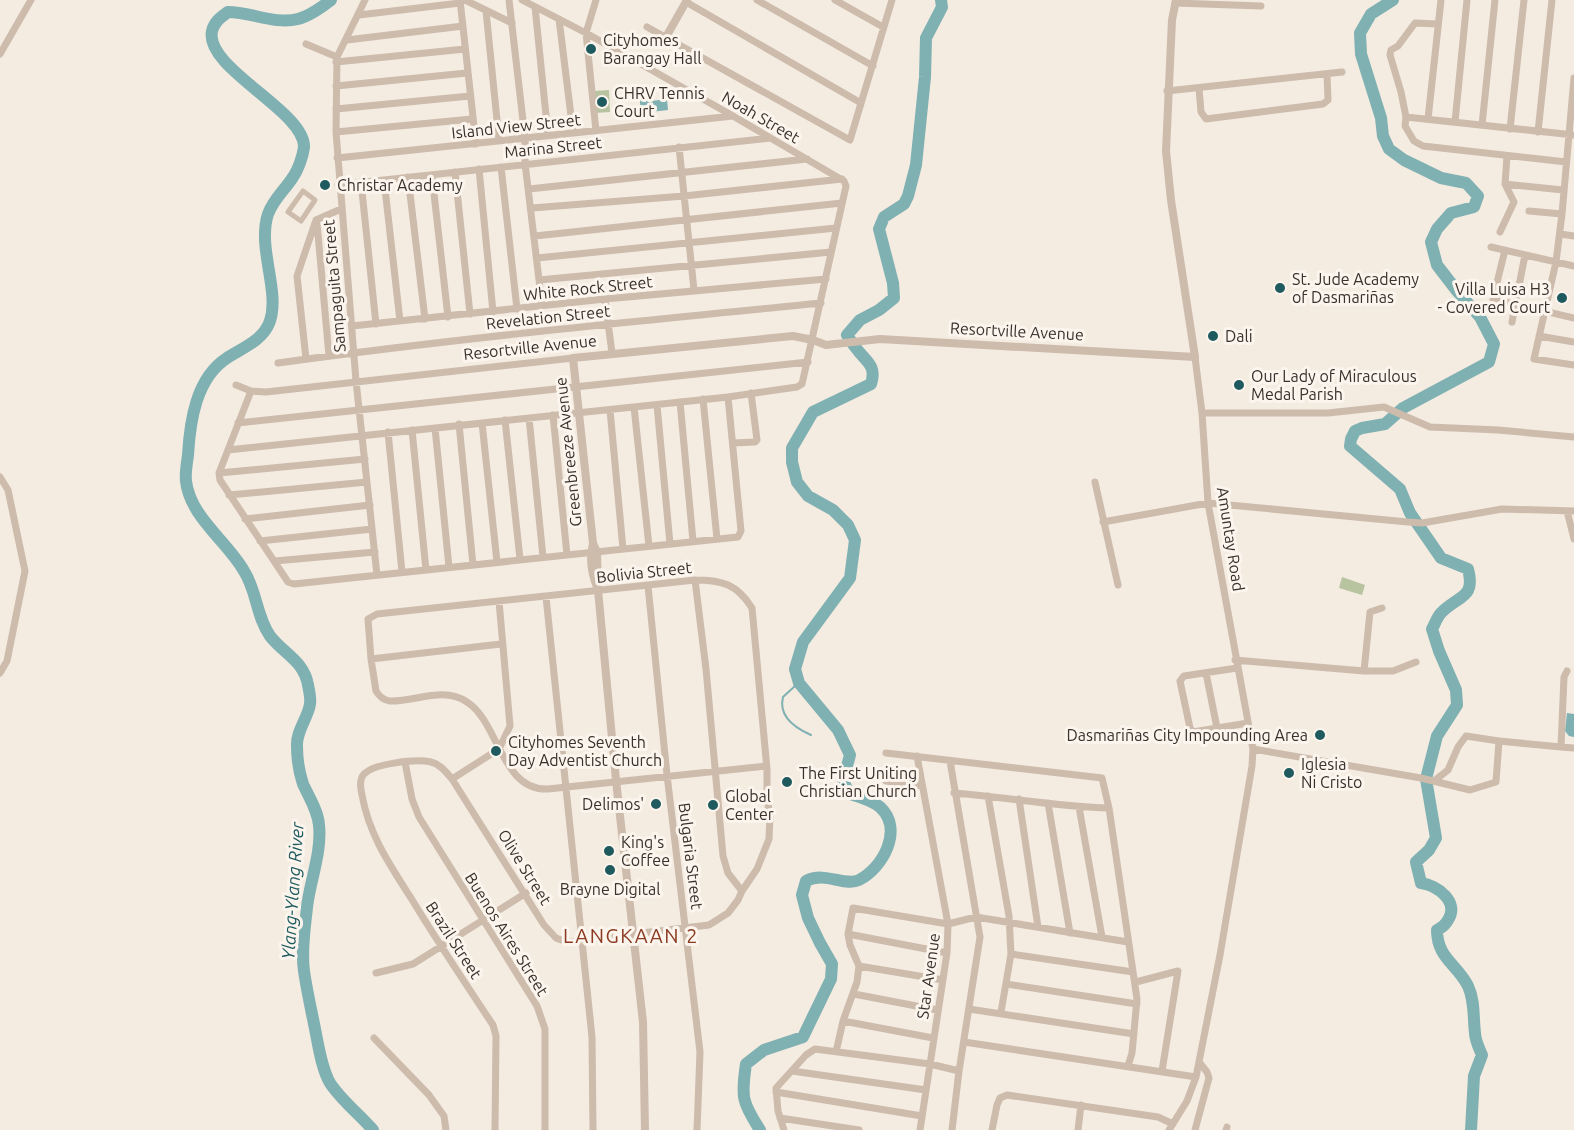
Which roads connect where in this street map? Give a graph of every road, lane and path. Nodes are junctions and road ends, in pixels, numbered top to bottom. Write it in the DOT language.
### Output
graph roads {
  1 [pos="32,0"];
  2 [pos="365,0"];
  3 [pos="509,0"];
  4 [pos="522,0"];
  5 [pos="596,0"];
  6 [pos="757,0"];
  7 [pos="835,0"];
  8 [pos="892,0"];
  9 [pos="1441,0"];
  10 [pos="1467,0"];
  11 [pos="1495,0"];
  12 [pos="1524,0"];
  13 [pos="1552,0"];
  14 [pos="462,1"];
  15 [pos="686,1"];
  16 [pos="1176,2"];
  17 [pos="1261,6"];
  18 [pos="535,7"];
  19 [pos="486,10"];
  20 [pos="359,15"];
  21 [pos="559,19"];
  22 [pos="512,23"];
  23 [pos="1437,24"];
  24 [pos="463,26"];
  25 [pos="647,27"];
  26 [pos="883,27"];
  27 [pos="586,33"];
  28 [pos="666,38"];
  29 [pos="347,40"];
  30 [pos="306,44"];
  31 [pos="465,49"];
  32 [pos="0,54"];
  33 [pos="336,59"];
  34 [pos="873,66"];
  35 [pos="1342,72"];
  36 [pos="467,73"];
  37 [pos="1327,74"];
  38 [pos="1574,78"];
  39 [pos="336,86"];
  40 [pos="1199,88"];
  41 [pos="1167,91"];
  42 [pos="470,96"];
  43 [pos="861,103"];
  44 [pos="336,109"];
  45 [pos="733,116"];
  46 [pos="1406,117"];
  47 [pos="472,119"];
  48 [pos="1428,119"];
  49 [pos="1455,122"];
  50 [pos="1482,125"];
  51 [pos="1510,129"];
  52 [pos="596,131"];
  53 [pos="336,132"];
  54 [pos="573,132"];
  55 [pos="1538,132"];
  56 [pos="548,135"];
  57 [pos="1571,135"];
  58 [pos="525,138"];
  59 [pos="770,138"];
  60 [pos="499,140"];
  61 [pos="476,144"];
  62 [pos="679,147"];
  63 [pos="1507,156"];
  64 [pos="337,158"];
  65 [pos="808,159"];
  66 [pos="1566,162"];
  67 [pos="525,163"];
  68 [pos="501,167"];
  69 [pos="479,169"];
  70 [pos="455,172"];
  71 [pos="682,172"];
  72 [pos="432,176"];
  73 [pos="408,177"];
  74 [pos="842,179"];
  75 [pos="384,180"];
  76 [pos="361,182"];
  77 [pos="1505,184"];
  78 [pos="339,185"];
  79 [pos="529,189"];
  80 [pos="1563,190"];
  81 [pos="303,191"];
  82 [pos="684,196"];
  83 [pos="842,203"];
  84 [pos="532,208"];
  85 [pos="341,209"];
  86 [pos="1529,210"];
  87 [pos="1562,214"];
  88 [pos="316,220"];
  89 [pos="687,220"];
  90 [pos="836,228"];
  91 [pos="1500,232"];
  92 [pos="1560,234"];
  93 [pos="535,236"];
  94 [pos="1574,236"];
  95 [pos="689,243"];
  96 [pos="1491,247"];
  97 [pos="1504,250"];
  98 [pos="831,252"];
  99 [pos="1525,255"];
  100 [pos="537,258"];
  101 [pos="1556,262"];
  102 [pos="692,266"];
  103 [pos="1574,266"];
  104 [pos="826,279"];
  105 [pos="539,280"];
  106 [pos="694,290"];
  107 [pos="606,299"];
  108 [pos="821,303"];
  109 [pos="542,305"];
  110 [pos="1515,306"];
  111 [pos="517,309"];
  112 [pos="493,312"];
  113 [pos="1545,312"];
  114 [pos="471,314"];
  115 [pos="448,317"];
  116 [pos="1574,318"];
  117 [pos="425,319"];
  118 [pos="400,321"];
  119 [pos="1512,322"];
  120 [pos="376,324"];
  121 [pos="608,324"];
  122 [pos="352,326"];
  123 [pos="1539,336"];
  124 [pos="813,340"];
  125 [pos="1574,342"];
  126 [pos="354,352"];
  127 [pos="612,353"];
  128 [pos="329,356"];
  129 [pos="1195,357"];
  130 [pos="573,358"];
  131 [pos="306,359"];
  132 [pos="808,362"];
  133 [pos="279,363"];
  134 [pos="1574,365"];
  135 [pos="356,381"];
  136 [pos="236,385"];
  137 [pos="576,386"];
  138 [pos="251,391"];
  139 [pos="752,393"];
  140 [pos="728,397"];
  141 [pos="703,399"];
  142 [pos="680,402"];
  143 [pos="657,405"];
  144 [pos="634,407"];
  145 [pos="360,410"];
  146 [pos="610,410"];
  147 [pos="580,412"];
  148 [pos="1202,413"];
  149 [pos="552,415"];
  150 [pos="529,418"];
  151 [pos="505,420"];
  152 [pos="238,423"];
  153 [pos="482,423"];
  154 [pos="459,424"];
  155 [pos="435,428"];
  156 [pos="412,430"];
  157 [pos="388,432"];
  158 [pos="362,435"];
  159 [pos="1574,437"];
  160 [pos="733,443"];
  161 [pos="228,450"];
  162 [pos="364,459"];
  163 [pos="219,473"];
  164 [pos="0,477"];
  165 [pos="367,482"];
  166 [pos="1095,482"];
  167 [pos="229,495"];
  168 [pos="1208,503"];
  169 [pos="370,505"];
  170 [pos="1570,511"];
  171 [pos="245,519"];
  172 [pos="1103,522"];
  173 [pos="372,528"];
  174 [pos="717,539"];
  175 [pos="1574,539"];
  176 [pos="260,541"];
  177 [pos="693,541"];
  178 [pos="670,544"];
  179 [pos="649,546"];
  180 [pos="623,549"];
  181 [pos="594,550"];
  182 [pos="375,552"];
  183 [pos="567,555"];
  184 [pos="543,557"];
  185 [pos="520,559"];
  186 [pos="276,561"];
  187 [pos="497,562"];
  188 [pos="472,565"];
  189 [pos="449,567"];
  190 [pos="426,570"];
  191 [pos="402,573"];
  192 [pos="377,575"];
  193 [pos="695,580"];
  194 [pos="1118,585"];
  195 [pos="648,586"];
  196 [pos="598,590"];
  197 [pos="546,597"];
  198 [pos="499,601"];
  199 [pos="1382,608"];
  200 [pos="501,644"];
  201 [pos="370,659"];
  202 [pos="1416,662"];
  203 [pos="1236,664"];
  204 [pos="1364,671"];
  205 [pos="1567,671"];
  206 [pos="0,673"];
  207 [pos="1206,673"];
  208 [pos="1248,723"];
  209 [pos="1218,728"];
  210 [pos="1498,741"];
  211 [pos="1561,747"];
  212 [pos="1574,748"];
  213 [pos="499,749"];
  214 [pos="1253,749"];
  215 [pos="886,753"];
  216 [pos="917,756"];
  217 [pos="950,761"];
  218 [pos="405,762"];
  219 [pos="766,766"];
  220 [pos="716,770"];
  221 [pos="365,772"];
  222 [pos="668,775"];
  223 [pos="452,779"];
  224 [pos="616,780"];
  225 [pos="886,781"];
  226 [pos="1433,781"];
  227 [pos="565,786"];
  228 [pos="922,786"];
  229 [pos="954,793"];
  230 [pos="988,796"];
  231 [pos="1019,799"];
  232 [pos="1048,803"];
  233 [pos="1079,807"];
  234 [pos="1109,808"];
  235 [pos="742,891"];
  236 [pos="526,893"];
  237 [pos="976,917"];
  238 [pos="483,921"];
  239 [pos="1009,922"];
  240 [pos="948,924"];
  241 [pos="1038,927"];
  242 [pos="687,928"];
  243 [pos="632,933"];
  244 [pos="1070,933"];
  245 [pos="848,934"];
  246 [pos="1102,937"];
  247 [pos="582,940"];
  248 [pos="1128,942"];
  249 [pos="440,946"];
  250 [pos="946,953"];
  251 [pos="1011,954"];
  252 [pos="859,966"];
  253 [pos="1133,972"];
  254 [pos="376,973"];
  255 [pos="943,980"];
  256 [pos="1136,982"];
  257 [pos="1006,984"];
  258 [pos="854,994"];
  259 [pos="1137,1004"];
  260 [pos="969,1009"];
  261 [pos="937,1010"];
  262 [pos="1001,1012"];
  263 [pos="843,1021"];
  264 [pos="1134,1034"];
  265 [pos="374,1038"];
  266 [pos="933,1038"];
  267 [pos="964,1042"];
  268 [pos="836,1052"];
  269 [pos="1198,1062"];
  270 [pos="930,1064"];
  271 [pos="1128,1066"];
  272 [pos="792,1071"];
  273 [pos="959,1071"];
  274 [pos="1162,1071"];
  275 [pos="1196,1077"];
  276 [pos="926,1090"];
  277 [pos="776,1092"];
  278 [pos="1081,1105"];
  279 [pos="922,1116"];
  280 [pos="780,1118"];
  281 [pos="1171,1127"];
  282 [pos="446,1130"];
  283 [pos="495,1130"];
  284 [pos="545,1130"];
  285 [pos="593,1130"];
  286 [pos="645,1130"];
  287 [pos="698,1130"];
  288 [pos="784,1130"];
  289 [pos="858,1130"];
  290 [pos="920,1130"];
  291 [pos="952,1130"];
  292 [pos="992,1130"];
  293 [pos="1078,1130"];
  294 [pos="1195,1130"];
  1 -- 32 [label="street"];
  2 -- 20 [label="street"];
  3 -- 22 [label="street"];
  4 -- 18 [label="street, Noah Street"];
  5 -- 27 [label="street"];
  6 -- 34 [label="street"];
  7 -- 26 [label="street"];
  8 -- 26 [label="street"];
  9 -- 23 [label="street"];
  10 -- 49 [label="street"];
  11 -- 50 [label="street"];
  12 -- 51 [label="street"];
  13 -- 55 [label="street"];
  14 -- 19 [label="street"];
  14 -- 20 [label="street"];
  14 -- 24 [label="street"];
  15 -- 28 [label="street"];
  15 -- 43 [label="street"];
  16 -- 17 [label="street"];
  16 -- 41 [label="street, Amuntay Road"];
  18 -- 21 [label="street, Noah Street"];
  18 -- 56 [label="street"];
  19 -- 22 [label="street"];
  19 -- 60 [label="street"];
  20 -- 29 [label="street"];
  21 -- 27 [label="street, Noah Street"];
  21 -- 54 [label="street"];
  22 -- 58 [label="street"];
  23 -- 46 [label="street"];
  23 -- 48 [label="street"];
  24 -- 29 [label="street"];
  24 -- 31 [label="street"];
  25 -- 28 [label="street"];
  26 -- 34 [label="street"];
  27 -- 45 [label="street, Noah Street"];
  27 -- 52 [label="street"];
  28 -- 43 [label="street"];
  29 -- 33 [label="street"];
  30 -- 33 [label="street"];
  31 -- 33 [label="street"];
  31 -- 36 [label="street"];
  33 -- 39 [label="street, Sampaguita Street"];
  34 -- 43 [label="street"];
  35 -- 37 [label="street"];
  36 -- 39 [label="street"];
  36 -- 42 [label="street"];
  37 -- 40 [label="street"];
  37 -- 40 [label="street"];
  38 -- 57 [label="street"];
  39 -- 44 [label="street, Sampaguita Street"];
  40 -- 41 [label="street"];
  41 -- 129 [label="street, Amuntay Road"];
  42 -- 44 [label="street"];
  42 -- 47 [label="street"];
  44 -- 53 [label="street, Sampaguita Street"];
  45 -- 52 [label="street, Island View Street"];
  45 -- 59 [label="street, Noah Street"];
  46 -- 48 [label="street"];
  46 -- 63 [label="street"];
  47 -- 53 [label="street"];
  47 -- 61 [label="street"];
  48 -- 49 [label="street"];
  49 -- 50 [label="street"];
  50 -- 51 [label="street"];
  51 -- 55 [label="street"];
  52 -- 54 [label="street, Island View Street"];
  53 -- 64 [label="street, Sampaguita Street"];
  54 -- 56 [label="street, Island View Street"];
  55 -- 57 [label="street"];
  56 -- 58 [label="street, Island View Street"];
  57 -- 66 [label="street"];
  58 -- 60 [label="street, Island View Street"];
  58 -- 67 [label="street"];
  59 -- 62 [label="street, Marina Street"];
  59 -- 65 [label="street, Noah Street"];
  60 -- 61 [label="street, Island View Street"];
  61 -- 64 [label="street, Island View Street"];
  62 -- 67 [label="street, Marina Street"];
  62 -- 71 [label="street"];
  63 -- 66 [label="street"];
  63 -- 77 [label="street"];
  64 -- 78 [label="street, Sampaguita Street"];
  65 -- 71 [label="street"];
  65 -- 74 [label="street, Noah Street"];
  66 -- 80 [label="street"];
  67 -- 68 [label="street, Marina Street"];
  67 -- 79 [label="street"];
  68 -- 69 [label="street, Marina Street"];
  68 -- 111 [label="street"];
  69 -- 70 [label="street, Marina Street"];
  69 -- 112 [label="street"];
  70 -- 72 [label="street, Marina Street"];
  70 -- 114 [label="street"];
  71 -- 79 [label="street"];
  71 -- 82 [label="street"];
  72 -- 73 [label="street, Marina Street"];
  72 -- 115 [label="street"];
  73 -- 75 [label="street, Marina Street"];
  73 -- 117 [label="street"];
  74 -- 82 [label="street"];
  74 -- 83 [label="street"];
  75 -- 76 [label="street, Marina Street"];
  75 -- 118 [label="street"];
  76 -- 78 [label="street, Marina Street"];
  76 -- 120 [label="street"];
  77 -- 80 [label="street"];
  77 -- 91 [label="street"];
  78 -- 85 [label="street, Sampaguita Street"];
  79 -- 84 [label="street"];
  80 -- 87 [label="street"];
  81 -- 81 [label="street"];
  82 -- 84 [label="street"];
  82 -- 89 [label="street"];
  83 -- 89 [label="street"];
  83 -- 90 [label="street"];
  84 -- 93 [label="street"];
  85 -- 88 [label="street"];
  85 -- 122 [label="street, Sampaguita Street"];
  86 -- 87 [label="street"];
  87 -- 92 [label="street"];
  88 -- 128 [label="street"];
  88 -- 131 [label="street"];
  89 -- 93 [label="street"];
  89 -- 95 [label="street"];
  90 -- 95 [label="street"];
  90 -- 98 [label="street"];
  92 -- 94 [label="street"];
  92 -- 101 [label="street"];
  93 -- 100 [label="street"];
  95 -- 100 [label="street"];
  95 -- 102 [label="street"];
  96 -- 97 [label="street"];
  97 -- 99 [label="street"];
  97 -- 110 [label="street"];
  98 -- 102 [label="street"];
  98 -- 104 [label="street"];
  99 -- 101 [label="street"];
  99 -- 110 [label="street"];
  100 -- 105 [label="street"];
  101 -- 103 [label="street"];
  101 -- 113 [label="street"];
  102 -- 105 [label="street"];
  102 -- 106 [label="street"];
  104 -- 106 [label="street, White Rock Street"];
  104 -- 108 [label="street"];
  105 -- 109 [label="street"];
  106 -- 107 [label="street, White Rock Street"];
  107 -- 109 [label="street, White Rock Street"];
  107 -- 121 [label="street"];
  108 -- 121 [label="street, Revelation Street"];
  108 -- 124 [label="street"];
  109 -- 111 [label="street, White Rock Street"];
  110 -- 113 [label="street"];
  110 -- 119 [label="street"];
  111 -- 112 [label="street, White Rock Street"];
  112 -- 114 [label="street, White Rock Street"];
  113 -- 116 [label="street"];
  113 -- 123 [label="street"];
  114 -- 115 [label="street, White Rock Street"];
  115 -- 117 [label="street, White Rock Street"];
  117 -- 118 [label="street, White Rock Street"];
  118 -- 120 [label="street, White Rock Street"];
  120 -- 122 [label="street, White Rock Street"];
  121 -- 126 [label="street, Revelation Street"];
  121 -- 127 [label="street"];
  122 -- 126 [label="street, Sampaguita Street"];
  123 -- 125 [label="street"];
  123 -- 134 [label="street"];
  124 -- 127 [label="street, Resortville Avenue"];
  124 -- 129 [label="street, Resortville Avenue"];
  124 -- 132 [label="street"];
  126 -- 128 [label="street, Revelation Street"];
  126 -- 135 [label="street, Sampaguita Street"];
  127 -- 130 [label="street, Resortville Avenue"];
  128 -- 131 [label="street, Revelation Street"];
  129 -- 148 [label="street, Amuntay Road"];
  130 -- 135 [label="street, Resortville Avenue"];
  130 -- 137 [label="street, Greenbreeze Avenue"];
  131 -- 133 [label="street, Revelation Street"];
  132 -- 137 [label="street"];
  132 -- 139 [label="street"];
  135 -- 138 [label="street, Resortville Avenue"];
  135 -- 145 [label="street, Sampaguita Street"];
  136 -- 138 [label="street"];
  137 -- 145 [label="street"];
  137 -- 147 [label="street, Greenbreeze Avenue"];
  138 -- 152 [label="street"];
  139 -- 140 [label="street"];
  139 -- 160 [label="street"];
  140 -- 141 [label="street"];
  140 -- 160 [label="street"];
  141 -- 142 [label="street"];
  141 -- 174 [label="street"];
  142 -- 143 [label="street"];
  142 -- 177 [label="street"];
  143 -- 144 [label="street"];
  143 -- 178 [label="street"];
  144 -- 146 [label="street"];
  144 -- 179 [label="street"];
  145 -- 152 [label="street"];
  145 -- 158 [label="street, Sampaguita Street"];
  146 -- 147 [label="street"];
  146 -- 180 [label="street"];
  147 -- 149 [label="street"];
  147 -- 181 [label="street, Greenbreeze Avenue"];
  148 -- 159 [label="street"];
  148 -- 168 [label="street, Amuntay Road"];
  149 -- 150 [label="street"];
  149 -- 183 [label="street"];
  150 -- 151 [label="street"];
  150 -- 184 [label="street"];
  151 -- 153 [label="street"];
  151 -- 185 [label="street"];
  152 -- 161 [label="street"];
  153 -- 154 [label="street"];
  153 -- 187 [label="street"];
  154 -- 155 [label="street"];
  154 -- 188 [label="street"];
  155 -- 156 [label="street"];
  155 -- 189 [label="street"];
  156 -- 157 [label="street"];
  156 -- 190 [label="street"];
  157 -- 158 [label="street"];
  157 -- 191 [label="street"];
  158 -- 161 [label="street"];
  158 -- 162 [label="street, Sampaguita Street"];
  160 -- 174 [label="street"];
  161 -- 163 [label="street"];
  162 -- 163 [label="street"];
  162 -- 165 [label="street, Sampaguita Street"];
  163 -- 167 [label="street"];
  164 -- 206 [label="street"];
  165 -- 167 [label="street"];
  165 -- 169 [label="street, Sampaguita Street"];
  166 -- 172 [label="street"];
  167 -- 171 [label="street"];
  168 -- 170 [label="street"];
  168 -- 172 [label="street"];
  168 -- 203 [label="street, Amuntay Road"];
  169 -- 171 [label="street"];
  169 -- 173 [label="street, Sampaguita Street"];
  170 -- 175 [label="street"];
  171 -- 176 [label="street"];
  172 -- 194 [label="street"];
  173 -- 176 [label="street"];
  173 -- 182 [label="street, Sampaguita Street"];
  174 -- 177 [label="street"];
  176 -- 186 [label="street"];
  177 -- 178 [label="street"];
  178 -- 179 [label="street"];
  179 -- 180 [label="street"];
  180 -- 181 [label="street"];
  181 -- 183 [label="street"];
  181 -- 196 [label="street, Greenbreeze Avenue"];
  182 -- 186 [label="street"];
  182 -- 192 [label="street, Sampaguita Street"];
  183 -- 184 [label="street"];
  184 -- 185 [label="street"];
  185 -- 187 [label="street"];
  186 -- 192 [label="street"];
  187 -- 188 [label="street"];
  188 -- 189 [label="street"];
  189 -- 190 [label="street"];
  190 -- 191 [label="street"];
  191 -- 192 [label="street"];
  193 -- 195 [label="street, Bolivia Street"];
  193 -- 219 [label="street, Bolivia Street"];
  193 -- 220 [label="street"];
  195 -- 196 [label="street, Bolivia Street"];
  195 -- 222 [label="street, Bulgaria Street"];
  196 -- 197 [label="street, Bolivia Street"];
  196 -- 224 [label="street, Greenbreeze Avenue"];
  197 -- 198 [label="street, Bolivia Street"];
  197 -- 227 [label="street"];
  198 -- 200 [label="street"];
  198 -- 201 [label="street, Bolivia Street"];
  199 -- 204 [label="street"];
  200 -- 201 [label="street"];
  200 -- 213 [label="street"];
  201 -- 213 [label="street"];
  202 -- 204 [label="street"];
  203 -- 204 [label="street"];
  203 -- 207 [label="street"];
  203 -- 208 [label="street, Amuntay Road"];
  205 -- 211 [label="street"];
  207 -- 209 [label="street"];
  207 -- 209 [label="street"];
  208 -- 209 [label="street"];
  208 -- 214 [label="street, Amuntay Road"];
  210 -- 211 [label="street"];
  210 -- 226 [label="street"];
  210 -- 226 [label="street"];
  211 -- 212 [label="street"];
  213 -- 223 [label="street"];
  213 -- 227 [label="street"];
  214 -- 226 [label="street"];
  214 -- 269 [label="street, Amuntay Road"];
  215 -- 216 [label="street"];
  216 -- 217 [label="street"];
  216 -- 228 [label="street, Star Avenue"];
  217 -- 229 [label="street"];
  217 -- 234 [label="street"];
  218 -- 221 [label="street, Olive Street"];
  218 -- 223 [label="street, Olive Street"];
  218 -- 238 [label="street, Buenos Aires Street"];
  219 -- 220 [label="street"];
  219 -- 235 [label="street, Bolivia Street"];
  220 -- 222 [label="street"];
  220 -- 235 [label="street"];
  221 -- 249 [label="street, Brazil Street"];
  222 -- 224 [label="street"];
  222 -- 242 [label="street, Bulgaria Street"];
  223 -- 236 [label="street, Olive Street"];
  224 -- 227 [label="street"];
  224 -- 243 [label="street, Greenbreeze Avenue"];
  225 -- 228 [label="street"];
  227 -- 247 [label="street"];
  228 -- 240 [label="street, Star Avenue"];
  229 -- 230 [label="street"];
  229 -- 237 [label="street"];
  230 -- 231 [label="street"];
  230 -- 239 [label="street"];
  231 -- 232 [label="street"];
  231 -- 241 [label="street"];
  232 -- 233 [label="street"];
  232 -- 244 [label="street"];
  233 -- 234 [label="street"];
  233 -- 246 [label="street"];
  234 -- 248 [label="street"];
  235 -- 242 [label="street, Olive Street"];
  236 -- 238 [label="street"];
  236 -- 247 [label="street, Olive Street"];
  237 -- 239 [label="street"];
  237 -- 240 [label="street"];
  237 -- 260 [label="street"];
  238 -- 249 [label="street"];
  238 -- 284 [label="street, Buenos Aires Street"];
  239 -- 241 [label="street"];
  239 -- 251 [label="street"];
  240 -- 245 [label="street"];
  240 -- 250 [label="street, Star Avenue"];
  241 -- 244 [label="street"];
  242 -- 243 [label="street, Olive Street"];
  242 -- 287 [label="street, Bulgaria Street"];
  243 -- 247 [label="street, Olive Street"];
  243 -- 286 [label="street, Greenbreeze Avenue"];
  244 -- 246 [label="street"];
  245 -- 250 [label="street"];
  245 -- 252 [label="street"];
  246 -- 248 [label="street"];
  247 -- 285 [label="street"];
  248 -- 253 [label="street"];
  249 -- 254 [label="street"];
  249 -- 283 [label="street, Brazil Street"];
  250 -- 255 [label="street, Star Avenue"];
  251 -- 253 [label="street"];
  251 -- 257 [label="street"];
  252 -- 255 [label="street"];
  252 -- 258 [label="street"];
  253 -- 256 [label="street"];
  255 -- 261 [label="street, Star Avenue"];
  256 -- 259 [label="street"];
  256 -- 274 [label="street"];
  257 -- 259 [label="street"];
  257 -- 262 [label="street"];
  258 -- 261 [label="street"];
  258 -- 263 [label="street"];
  259 -- 264 [label="street"];
  260 -- 262 [label="street"];
  260 -- 267 [label="street"];
  261 -- 266 [label="street, Star Avenue"];
  262 -- 264 [label="street"];
  263 -- 266 [label="street"];
  263 -- 268 [label="street"];
  264 -- 271 [label="street"];
  265 -- 282 [label="street"];
  266 -- 270 [label="street, Star Avenue"];
  267 -- 271 [label="street"];
  267 -- 273 [label="street"];
  268 -- 270 [label="street"];
  268 -- 272 [label="street"];
  269 -- 275 [label="street, Amuntay Road"];
  269 -- 294 [label="street"];
  270 -- 273 [label="street"];
  270 -- 276 [label="street, Star Avenue"];
  271 -- 274 [label="street"];
  272 -- 276 [label="street"];
  272 -- 277 [label="street"];
  273 -- 291 [label="street"];
  274 -- 275 [label="street"];
  275 -- 281 [label="street"];
  276 -- 279 [label="street, Star Avenue"];
  277 -- 279 [label="street"];
  277 -- 280 [label="street"];
  278 -- 281 [label="street"];
  278 -- 292 [label="street"];
  278 -- 293 [label="street"];
  279 -- 290 [label="street, Star Avenue"];
  280 -- 288 [label="street"];
  280 -- 289 [label="street"];
}
